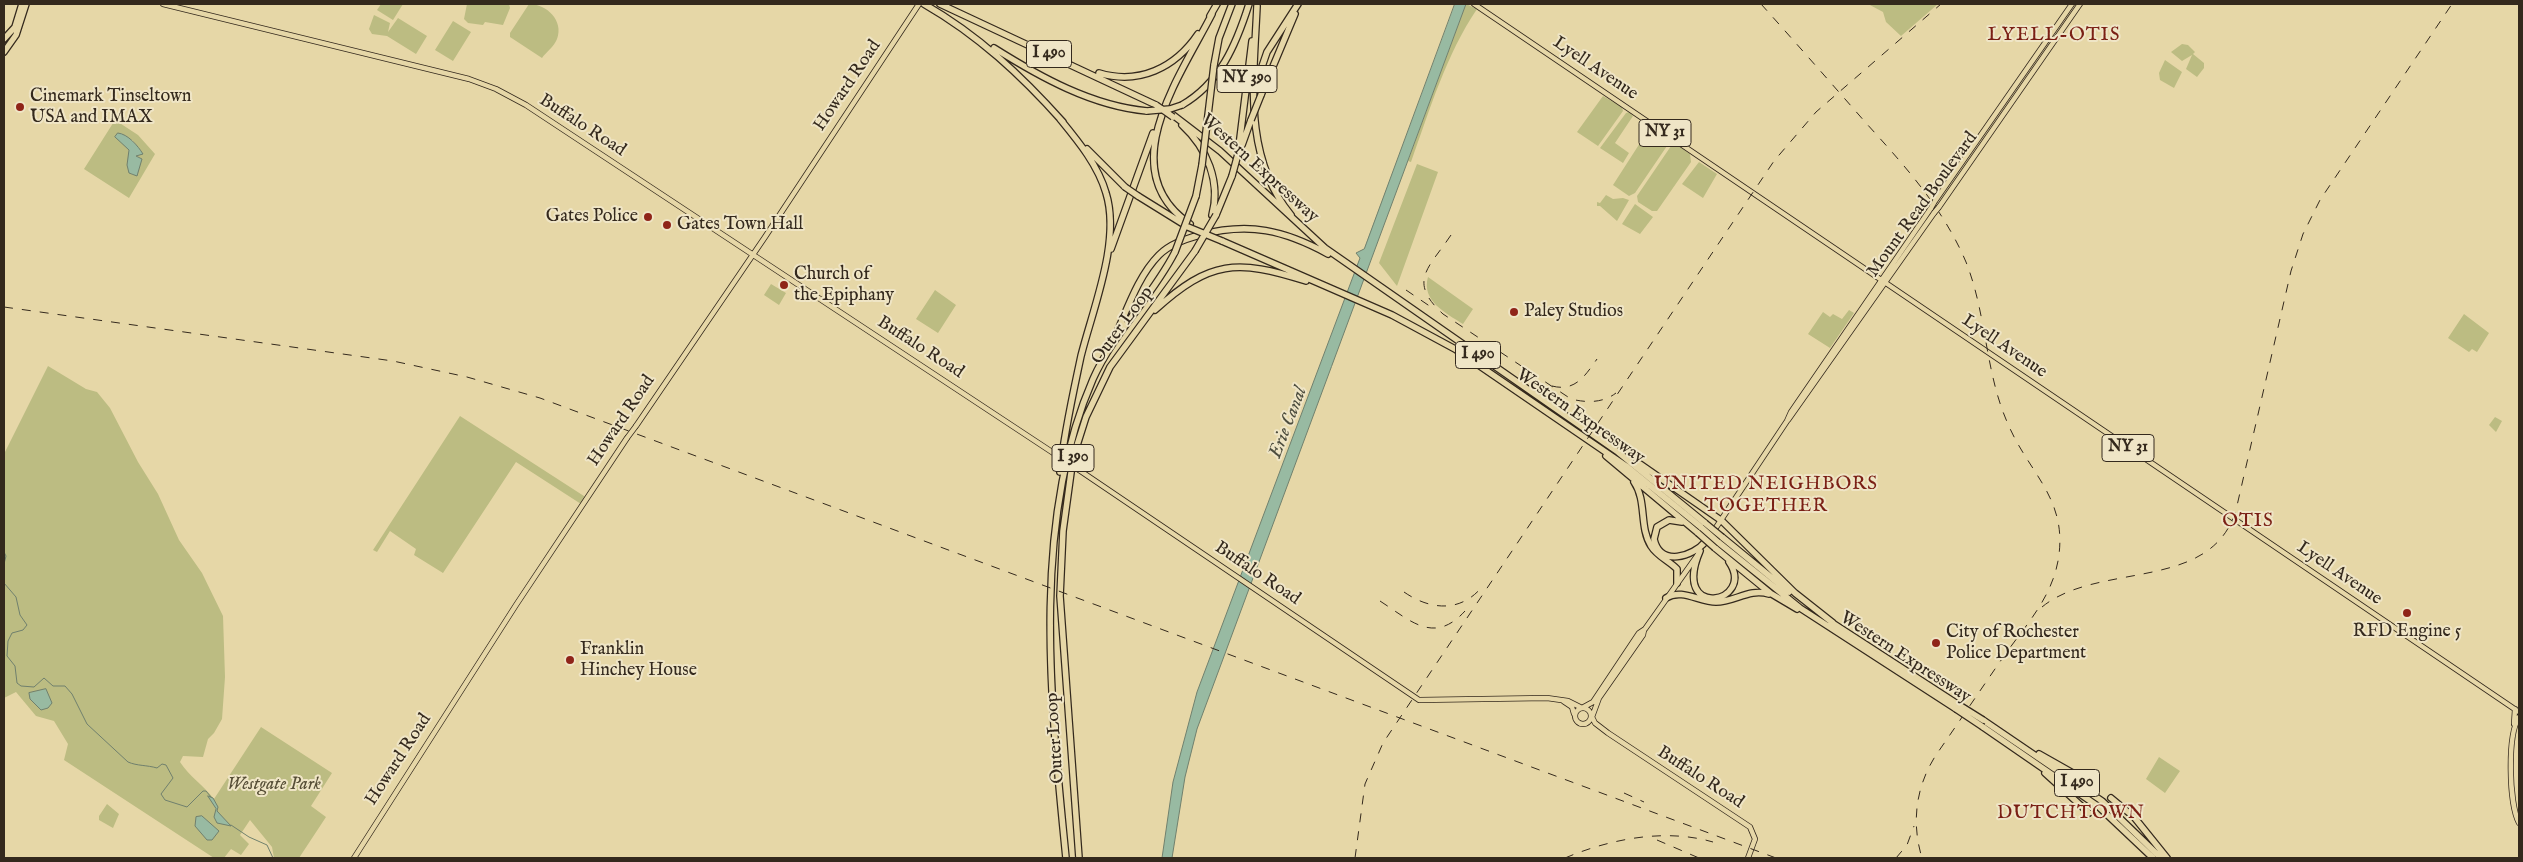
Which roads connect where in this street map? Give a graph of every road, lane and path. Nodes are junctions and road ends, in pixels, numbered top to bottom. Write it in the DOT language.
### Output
graph roads {
  1 [pos="22,4"];
  2 [pos="26,4"];
  3 [pos="163,4"];
  4 [pos="919,4"];
  5 [pos="924,4"];
  6 [pos="940,4"];
  7 [pos="1217,4"];
  8 [pos="1232,4"];
  9 [pos="1249,4"];
  10 [pos="1299,4"];
  11 [pos="1474,4"];
  12 [pos="2072,4"];
  13 [pos="2080,4"];
  14 [pos="1257,5"];
  15 [pos="1212,14"];
  16 [pos="968,30"];
  17 [pos="4,39"];
  18 [pos="4,52"];
  19 [pos="1073,65"];
  20 [pos="1254,103"];
  21 [pos="1173,116"];
  22 [pos="1060,119"];
  23 [pos="2001,120"];
  24 [pos="1158,124"];
  25 [pos="1990,125"];
  26 [pos="1989,138"];
  27 [pos="1238,154"];
  28 [pos="1214,215"];
  29 [pos="1189,225"];
  30 [pos="1319,243"];
  31 [pos="753,255"];
  32 [pos="1348,265"];
  33 [pos="1102,274"];
  34 [pos="1883,281"];
  35 [pos="1337,292"];
  36 [pos="1139,326"];
  37 [pos="1110,348"];
  38 [pos="1585,429"];
  39 [pos="1577,432"];
  40 [pos="1072,465"];
  41 [pos="1622,470"];
  42 [pos="1060,482"];
  43 [pos="1721,520"];
  44 [pos="1702,528"];
  45 [pos="1706,541"];
  46 [pos="1719,542"];
  47 [pos="1700,551"];
  48 [pos="1677,583"];
  49 [pos="1666,598"];
  50 [pos="1778,598"];
  51 [pos="1831,625"];
  52 [pos="1644,630"];
  53 [pos="1560,700"];
  54 [pos="1581,707"];
  55 [pos="2517,711"];
  56 [pos="1575,715"];
  57 [pos="1592,717"];
  58 [pos="2519,717"];
  59 [pos="1983,723"];
  60 [pos="1586,724"];
  61 [pos="2514,728"];
  62 [pos="1998,730"];
  63 [pos="1608,733"];
  64 [pos="2014,748"];
  65 [pos="2085,780"];
  66 [pos="2111,798"];
  67 [pos="2089,813"];
  68 [pos="2519,823"];
  69 [pos="354,858"];
  70 [pos="1064,858"];
  71 [pos="1081,858"];
  72 [pos="1748,858"];
  73 [pos="2153,858"];
  74 [pos="2161,858"];
  75 [pos="2167,858"];
  1 -- 17 [label="highway"];
  2 -- 18 [label="highway"];
  3 -- 31 [label="main road, Buffalo Road"];
  4 -- 31 [label="main road, Howard Road"];
  5 -- 16 [label="highway, Western Expressway / I 490"];
  6 -- 19 [label="highway, Western Expressway / I 490"];
  7 -- 15 [label="highway"];
  8 -- 37 [label="highway, Outer Loop / NY 390, bridge"];
  9 -- 16 [label="highway, bridge"];
  10 -- 20 [label="highway"];
  10 -- 27 [label="highway, bridge"];
  11 -- 34 [label="main road, Lyell Avenue / NY 31"];
  12 -- 25 [label="main road, Mount Read Boulevard"];
  13 -- 23 [label="main road, Mount Read Boulevard"];
  14 -- 20 [label="highway"];
  14 -- 27 [label="highway, NY 390"];
  15 -- 19 [label="highway"];
  15 -- 24 [label="highway"];
  16 -- 22 [label="highway, Western Expressway / I 490"];
  19 -- 21 [label="highway, Western Expressway / I 490, bridge"];
  20 -- 30 [label="highway"];
  21 -- 28 [label="highway"];
  21 -- 30 [label="highway, Western Expressway / I 490"];
  22 -- 29 [label="highway, Western Expressway / I 490, bridge"];
  22 -- 33 [label="highway"];
  23 -- 25 [label="main road"];
  23 -- 26 [label="main road, Mount Read Boulevard"];
  24 -- 29 [label="highway"];
  24 -- 33 [label="highway"];
  25 -- 26 [label="main road"];
  25 -- 34 [label="main road, Mount Read Boulevard, bridge"];
  26 -- 34 [label="main road, Mount Read Boulevard, bridge"];
  27 -- 28 [label="highway, NY 390, bridge"];
  28 -- 36 [label="highway, Outer Loop / I 390, bridge"];
  29 -- 35 [label="highway, Western Expressway / I 490, bridge"];
  30 -- 32 [label="highway, Western Expressway / I 490"];
  31 -- 40 [label="main road, Buffalo Road, bridge"];
  31 -- 69 [label="main road, Howard Road, bridge"];
  32 -- 37 [label="highway"];
  32 -- 38 [label="highway, Western Expressway / I 490"];
  33 -- 42 [label="highway"];
  34 -- 43 [label="main road, Mount Read Boulevard"];
  34 -- 55 [label="main road, Lyell Avenue / NY 31"];
  35 -- 36 [label="highway"];
  35 -- 39 [label="highway, Western Expressway / I 490"];
  36 -- 40 [label="highway, Outer Loop / I 390"];
  37 -- 42 [label="highway, Outer Loop / I 390"];
  38 -- 43 [label="highway"];
  38 -- 44 [label="highway, Western Expressway / I 490"];
  39 -- 41 [label="highway"];
  39 -- 44 [label="highway, Western Expressway / I 490"];
  40 -- 53 [label="main road, Buffalo Road, bridge"];
  40 -- 71 [label="highway, Outer Loop / I 390"];
  41 -- 44 [label="highway"];
  41 -- 48 [label="highway"];
  42 -- 70 [label="highway, Outer Loop / I 390"];
  43 -- 45 [label="main road, Mount Read Boulevard"];
  43 -- 51 [label="highway"];
  44 -- 45 [label="highway"];
  44 -- 46 [label="highway, bridge"];
  44 -- 46 [label="highway, Western Expressway / I 490, bridge"];
  45 -- 47 [label="main road, Mount Read Boulevard"];
  46 -- 47 [label="highway"];
  46 -- 50 [label="highway"];
  46 -- 51 [label="highway, Western Expressway / I 490"];
  47 -- 48 [label="main road, Mount Read Boulevard"];
  48 -- 49 [label="main road, Mount Read Boulevard"];
  49 -- 50 [label="highway"];
  49 -- 52 [label="main road, Mount Read Boulevard"];
  50 -- 51 [label="highway"];
  51 -- 59 [label="highway, Western Expressway / I 490, bridge"];
  52 -- 54 [label="main road, Mount Read Boulevard"];
  52 -- 57 [label="main road, Mount Read Boulevard"];
  53 -- 54 [label="main road, Buffalo Road"];
  53 -- 56 [label="main road"];
  54 -- 56 [label="main road"];
  54 -- 57 [label="main road, Buffalo Road"];
  55 -- 61 [label="main road, NY 31"];
  56 -- 60 [label="main road, Buffalo Road"];
  57 -- 60 [label="main road, Mount Read Boulevard"];
  57 -- 63 [label="main road, Buffalo Road"];
  58 -- 61 [label="main road, NY 31"];
  59 -- 62 [label="highway, Western Expressway / I 490"];
  59 -- 64 [label="highway, Western Expressway / I 490"];
  60 -- 63 [label="main road, Buffalo Road"];
  61 -- 68 [label="main road, NY 31"];
  62 -- 65 [label="highway"];
  62 -- 74 [label="highway, Western Expressway / I 490"];
  63 -- 72 [label="main road, Buffalo Road"];
  64 -- 67 [label="highway"];
  64 -- 73 [label="highway, Western Expressway / I 490"];
  66 -- 75 [label="highway"];
}
